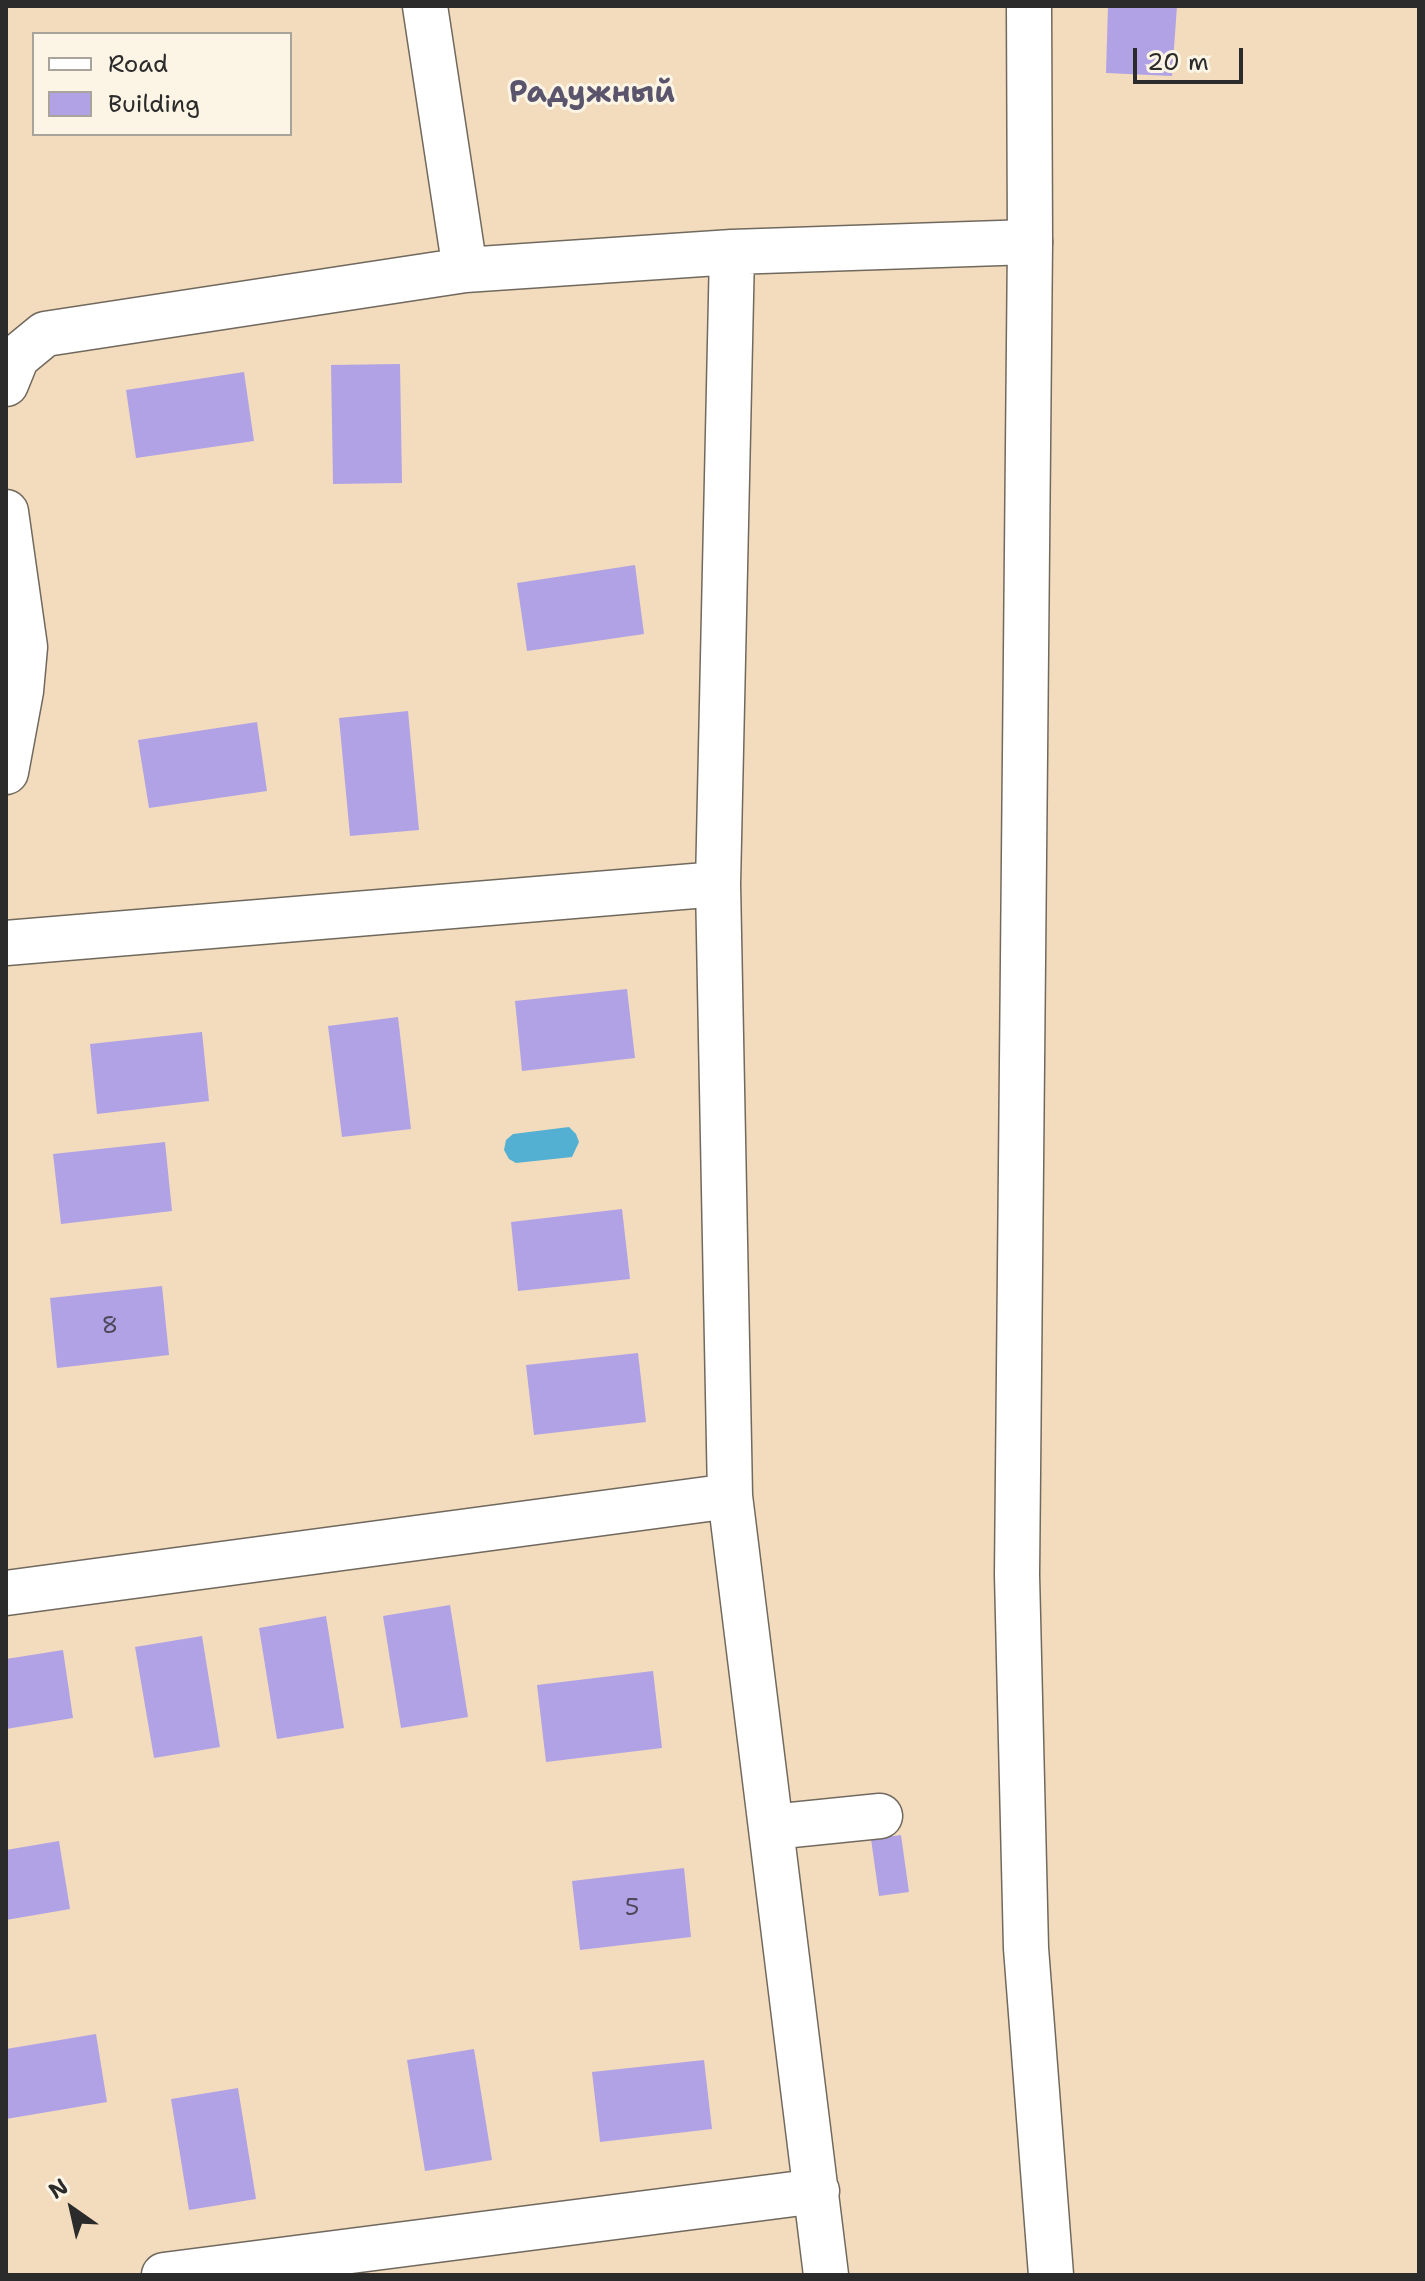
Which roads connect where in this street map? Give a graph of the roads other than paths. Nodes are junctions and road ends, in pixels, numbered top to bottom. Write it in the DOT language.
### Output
graph roads {
  1 [pos="425,6"];
  2 [pos="1029,6"];
  3 [pos="1030,242"];
  4 [pos="732,252"];
  5 [pos="465,270"];
  6 [pos="6,384"];
  7 [pos="6,512"];
  8 [pos="6,772"];
  9 [pos="718,884"];
  10 [pos="6,943"];
  11 [pos="730,1496"];
  12 [pos="6,1593"];
  13 [pos="880,1816"];
  14 [pos="772,1827"];
  15 [pos="817,2191"];
  16 [pos="164,2275"];
  17 [pos="826,2275"];
  18 [pos="1051,2275"];
  1 -- 5 [label="main road"];
  2 -- 3 [label="main road"];
  3 -- 4 [label="main road"];
  3 -- 18 [label="main road"];
  4 -- 5 [label="main road"];
  4 -- 9 [label="main road"];
  5 -- 6 [label="main road"];
  7 -- 8 [label="main road"];
  9 -- 10 [label="main road"];
  9 -- 11 [label="main road"];
  11 -- 12 [label="main road"];
  11 -- 14 [label="main road"];
  13 -- 14 [label="main road"];
  14 -- 15 [label="main road"];
  15 -- 16 [label="main road"];
  15 -- 17 [label="main road"];
}
